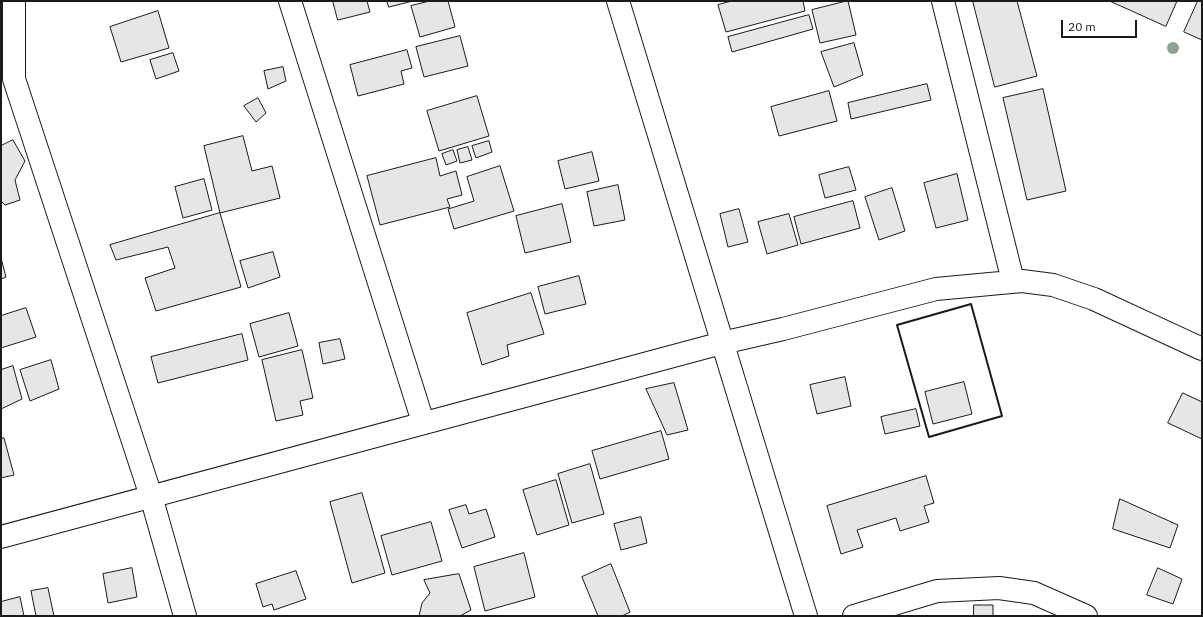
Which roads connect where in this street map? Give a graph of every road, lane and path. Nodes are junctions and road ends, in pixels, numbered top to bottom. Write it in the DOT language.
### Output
graph roads {
  1 [pos="14,1"];
  2 [pos="290,1"];
  3 [pos="618,1"];
  4 [pos="943,1"];
  5 [pos="14,79"];
  6 [pos="1,96"];
  7 [pos="1013,281"];
  8 [pos="722,343"];
  9 [pos="1202,348"];
  10 [pos="423,422"];
  11 [pos="151,496"];
  12 [pos="1,536"];
  13 [pos="185,616"];
  14 [pos="806,616"];
  15 [pos="854,616"];
  16 [pos="1086,616"];
  1 -- 5 [label="street"];
  2 -- 10 [label="street"];
  3 -- 8 [label="street"];
  4 -- 7 [label="street"];
  5 -- 6 [label="street"];
  5 -- 11 [label="street"];
  7 -- 8 [label="street"];
  7 -- 9 [label="street"];
  8 -- 10 [label="street"];
  8 -- 14 [label="street"];
  10 -- 11 [label="street"];
  11 -- 12 [label="street"];
  11 -- 13 [label="street"];
  15 -- 16 [label="street"];
}
